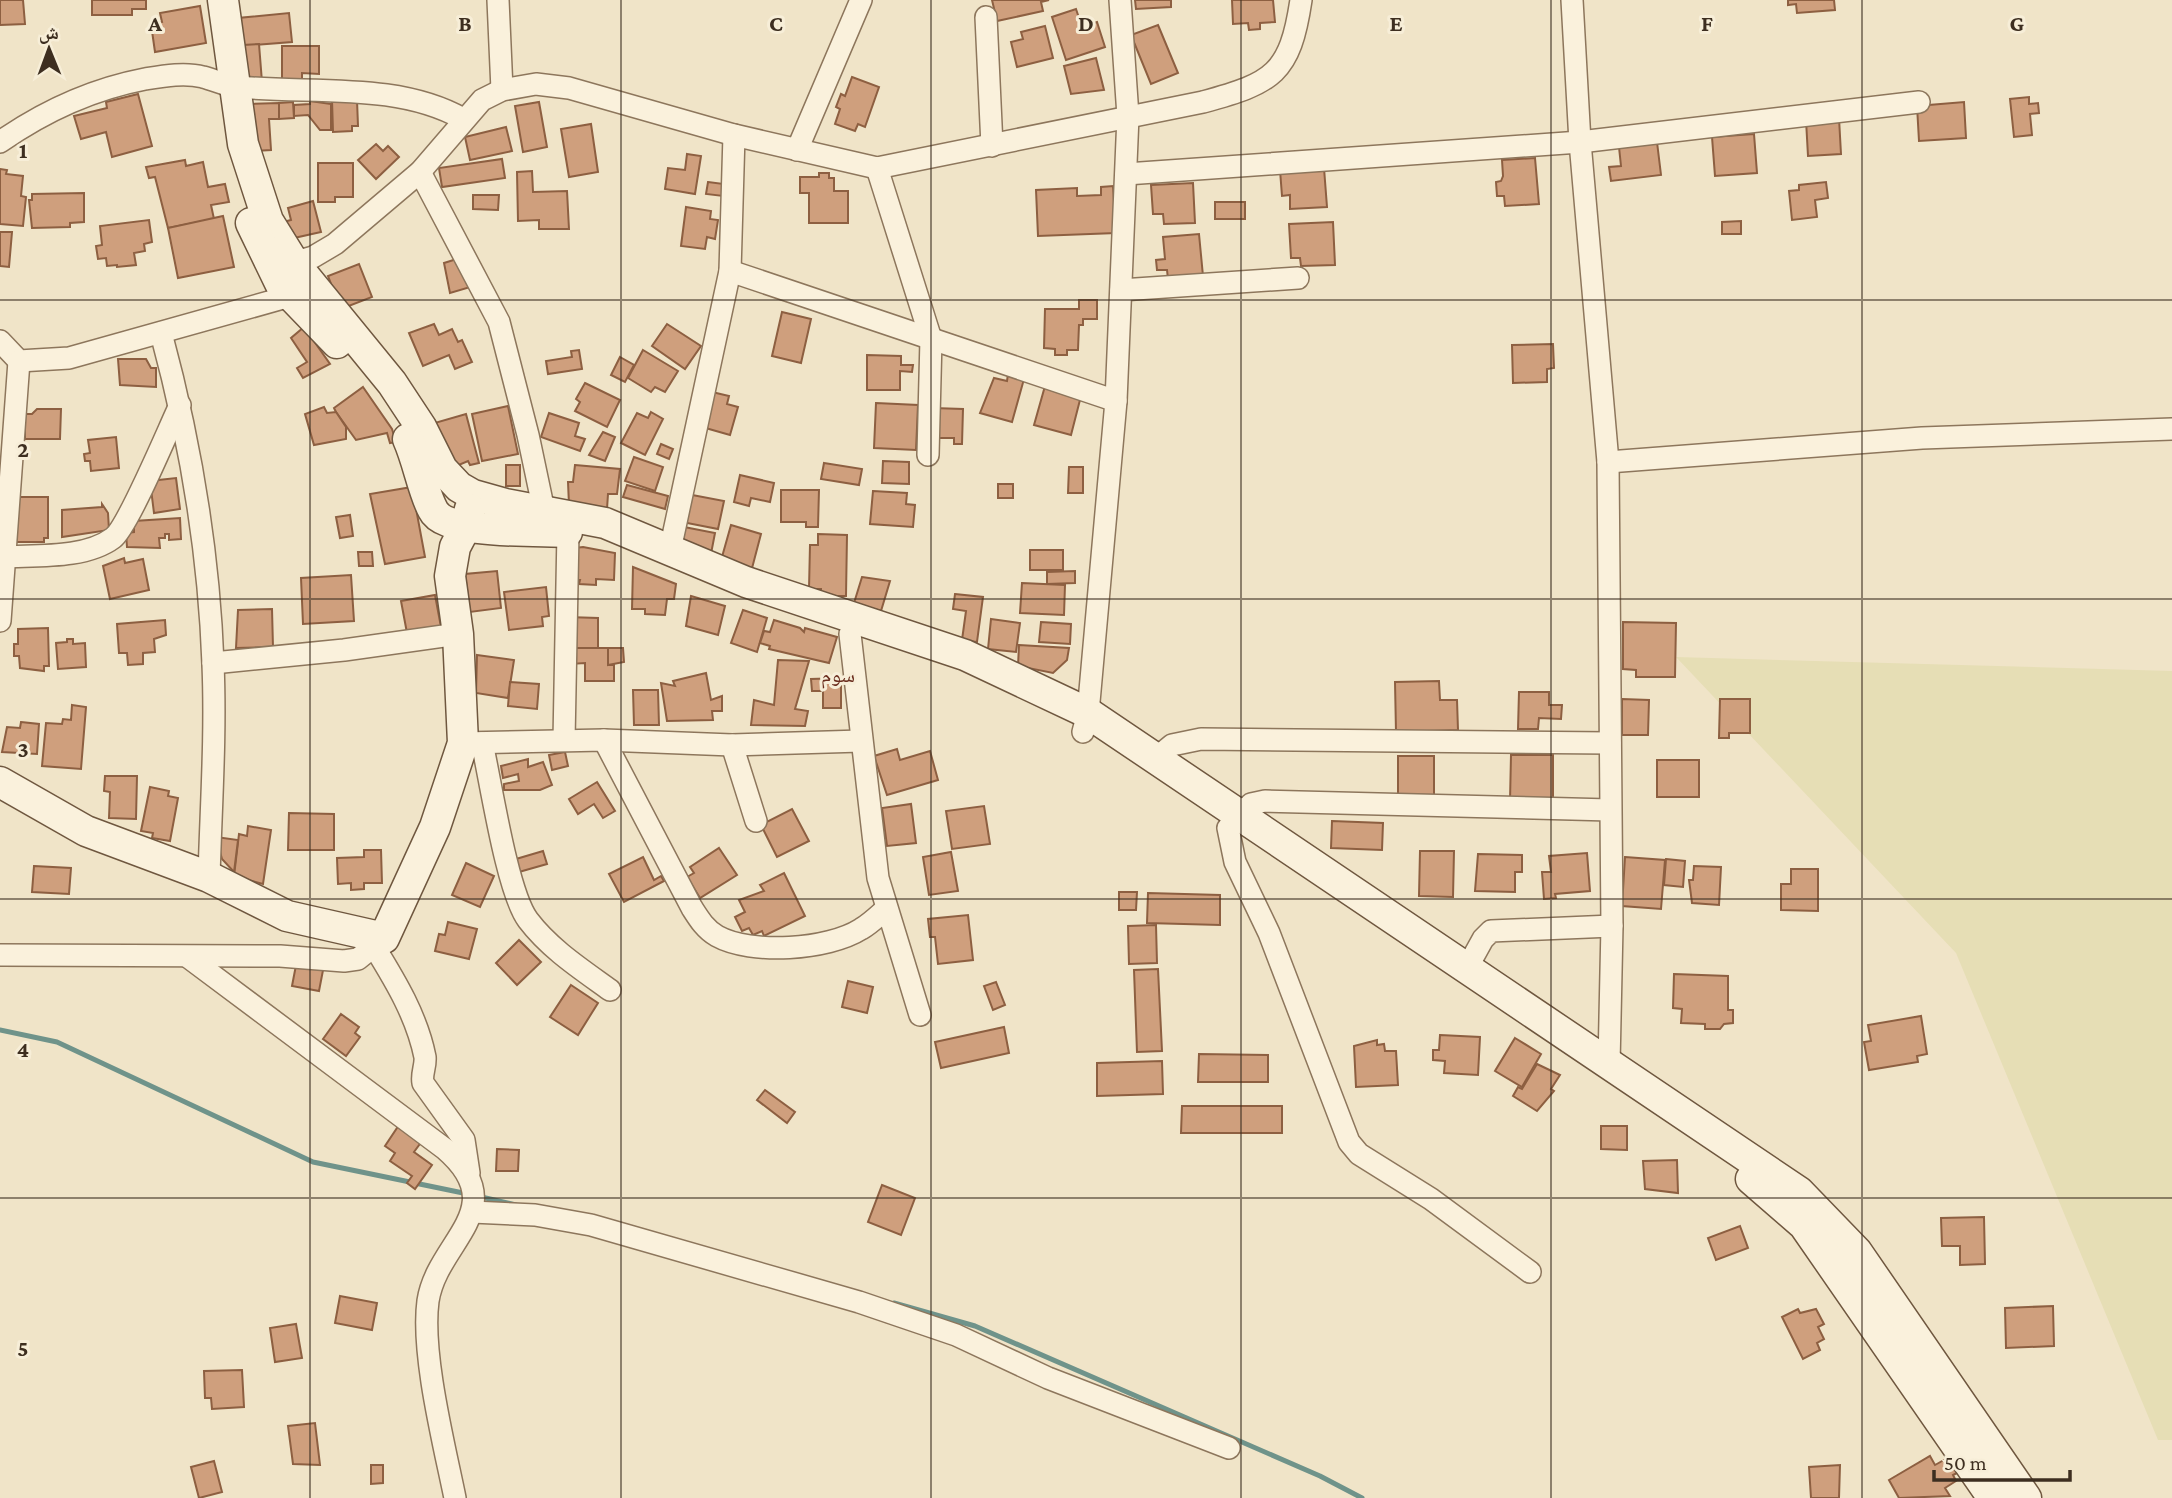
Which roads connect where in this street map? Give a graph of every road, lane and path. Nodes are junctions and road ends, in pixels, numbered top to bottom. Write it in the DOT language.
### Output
graph roads {
  1 [pos="223,0"];
  2 [pos="498,0"];
  3 [pos="861,0"];
  4 [pos="1120,0"];
  5 [pos="1301,0"];
  6 [pos="1572,0"];
  7 [pos="986,17"];
  8 [pos="227,85"];
  9 [pos="502,90"];
  10 [pos="1919,102"];
  11 [pos="1128,116"];
  12 [pos="463,118"];
  13 [pos="734,135"];
  14 [pos="0,142"];
  15 [pos="1580,142"];
  16 [pos="992,146"];
  17 [pos="797,150"];
  18 [pos="877,168"];
  19 [pos="420,172"];
  20 [pos="1126,174"];
  21 [pos="282,265"];
  22 [pos="730,271"];
  23 [pos="1298,278"];
  24 [pos="1121,290"];
  25 [pos="303,293"];
  26 [pos="161,333"];
  27 [pos="931,339"];
  28 [pos="0,341"];
  29 [pos="19,362"];
  30 [pos="1116,401"];
  31 [pos="180,405"];
  32 [pos="2172,429"];
  33 [pos="928,455"];
  34 [pos="1608,462"];
  35 [pos="473,495"];
  36 [pos="544,511"];
  37 [pos="465,528"];
  38 [pos="568,532"];
  39 [pos="670,550"];
  40 [pos="4,556"];
  41 [pos="0,621"];
  42 [pos="458,634"];
  43 [pos="850,634"];
  44 [pos="213,663"];
  45 [pos="1085,723"];
  46 [pos="564,740"];
  47 [pos="604,740"];
  48 [pos="860,741"];
  49 [pos="473,743"];
  50 [pos="1610,743"];
  51 [pos="732,745"];
  52 [pos="1155,759"];
  53 [pos="0,782"];
  54 [pos="1610,810"];
  55 [pos="756,821"];
  56 [pos="1234,821"];
  57 [pos="209,877"];
  58 [pos="886,909"];
  59 [pos="1612,926"];
  60 [pos="380,943"];
  61 [pos="0,955"];
  62 [pos="188,957"];
  63 [pos="1467,968"];
  64 [pos="610,990"];
  65 [pos="920,1016"];
  66 [pos="1609,1064"];
  67 [pos="469,1175"];
  68 [pos="472,1212"];
  69 [pos="1811,1217"];
  70 [pos="1530,1272"];
  71 [pos="1229,1448"];
  72 [pos="454,1498"];
  73 [pos="1993,1498"];
  74 [pos="2026,1498"];
  1 -- 8 [label="main road"];
  2 -- 9 [label="street"];
  3 -- 17 [label="street"];
  4 -- 11 [label="street"];
  5 -- 11 [label="street"];
  6 -- 15 [label="street"];
  7 -- 16 [label="street"];
  8 -- 12 [label="street"];
  8 -- 14 [label="street"];
  8 -- 21 [label="main road"];
  9 -- 12 [label="street"];
  9 -- 13 [label="street"];
  10 -- 15 [label="street"];
  11 -- 16 [label="street"];
  11 -- 20 [label="street"];
  12 -- 19 [label="street"];
  13 -- 17 [label="street"];
  13 -- 22 [label="street"];
  15 -- 20 [label="street"];
  15 -- 34 [label="street"];
  16 -- 18 [label="street"];
  17 -- 18 [label="street"];
  18 -- 27 [label="street"];
  19 -- 21 [label="street"];
  19 -- 36 [label="street"];
  20 -- 24 [label="street"];
  21 -- 25 [label="main road"];
  22 -- 27 [label="street"];
  22 -- 39 [label="street"];
  23 -- 24 [label="street"];
  24 -- 30 [label="street"];
  25 -- 26 [label="street"];
  25 -- 35 [label="main road"];
  25 -- 37 [label="main road"];
  26 -- 29 [label="street"];
  26 -- 31 [label="street"];
  27 -- 30 [label="street"];
  27 -- 33 [label="street"];
  28 -- 29 [label="street"];
  29 -- 40 [label="street"];
  30 -- 45 [label="street"];
  31 -- 40 [label="street"];
  31 -- 44 [label="street"];
  32 -- 34 [label="street"];
  34 -- 50 [label="street"];
  35 -- 36 [label="main road"];
  35 -- 37 [label="main road"];
  36 -- 39 [label="main road"];
  37 -- 38 [label="main road"];
  37 -- 42 [label="main road"];
  38 -- 43 [label="main road"];
  38 -- 46 [label="street"];
  39 -- 45 [label="main road"];
  40 -- 41 [label="street"];
  42 -- 44 [label="street"];
  42 -- 49 [label="main road"];
  43 -- 45 [label="main road"];
  43 -- 48 [label="street"];
  44 -- 57 [label="street"];
  45 -- 52 [label="main road"];
  45 -- 56 [label="main road"];
  46 -- 47 [label="street"];
  46 -- 49 [label="street"];
  47 -- 51 [label="street"];
  47 -- 58 [label="street"];
  48 -- 51 [label="street"];
  48 -- 58 [label="street"];
  49 -- 60 [label="main road"];
  49 -- 64 [label="street"];
  50 -- 52 [label="street"];
  50 -- 54 [label="street"];
  51 -- 55 [label="street"];
  52 -- 56 [label="main road"];
  53 -- 57 [label="main road"];
  54 -- 56 [label="street"];
  54 -- 59 [label="street"];
  56 -- 63 [label="main road"];
  56 -- 69 [label="main road"];
  56 -- 70 [label="street"];
  57 -- 60 [label="main road"];
  58 -- 65 [label="street"];
  59 -- 63 [label="street"];
  59 -- 66 [label="street"];
  60 -- 62 [label="street"];
  60 -- 67 [label="street"];
  61 -- 62 [label="street"];
  62 -- 67 [label="street"];
  63 -- 66 [label="main road"];
  66 -- 69 [label="main road"];
  67 -- 68 [label="street"];
  68 -- 71 [label="street"];
  68 -- 72 [label="street"];
  69 -- 73 [label="main road"];
  69 -- 74 [label="main road"];
}
